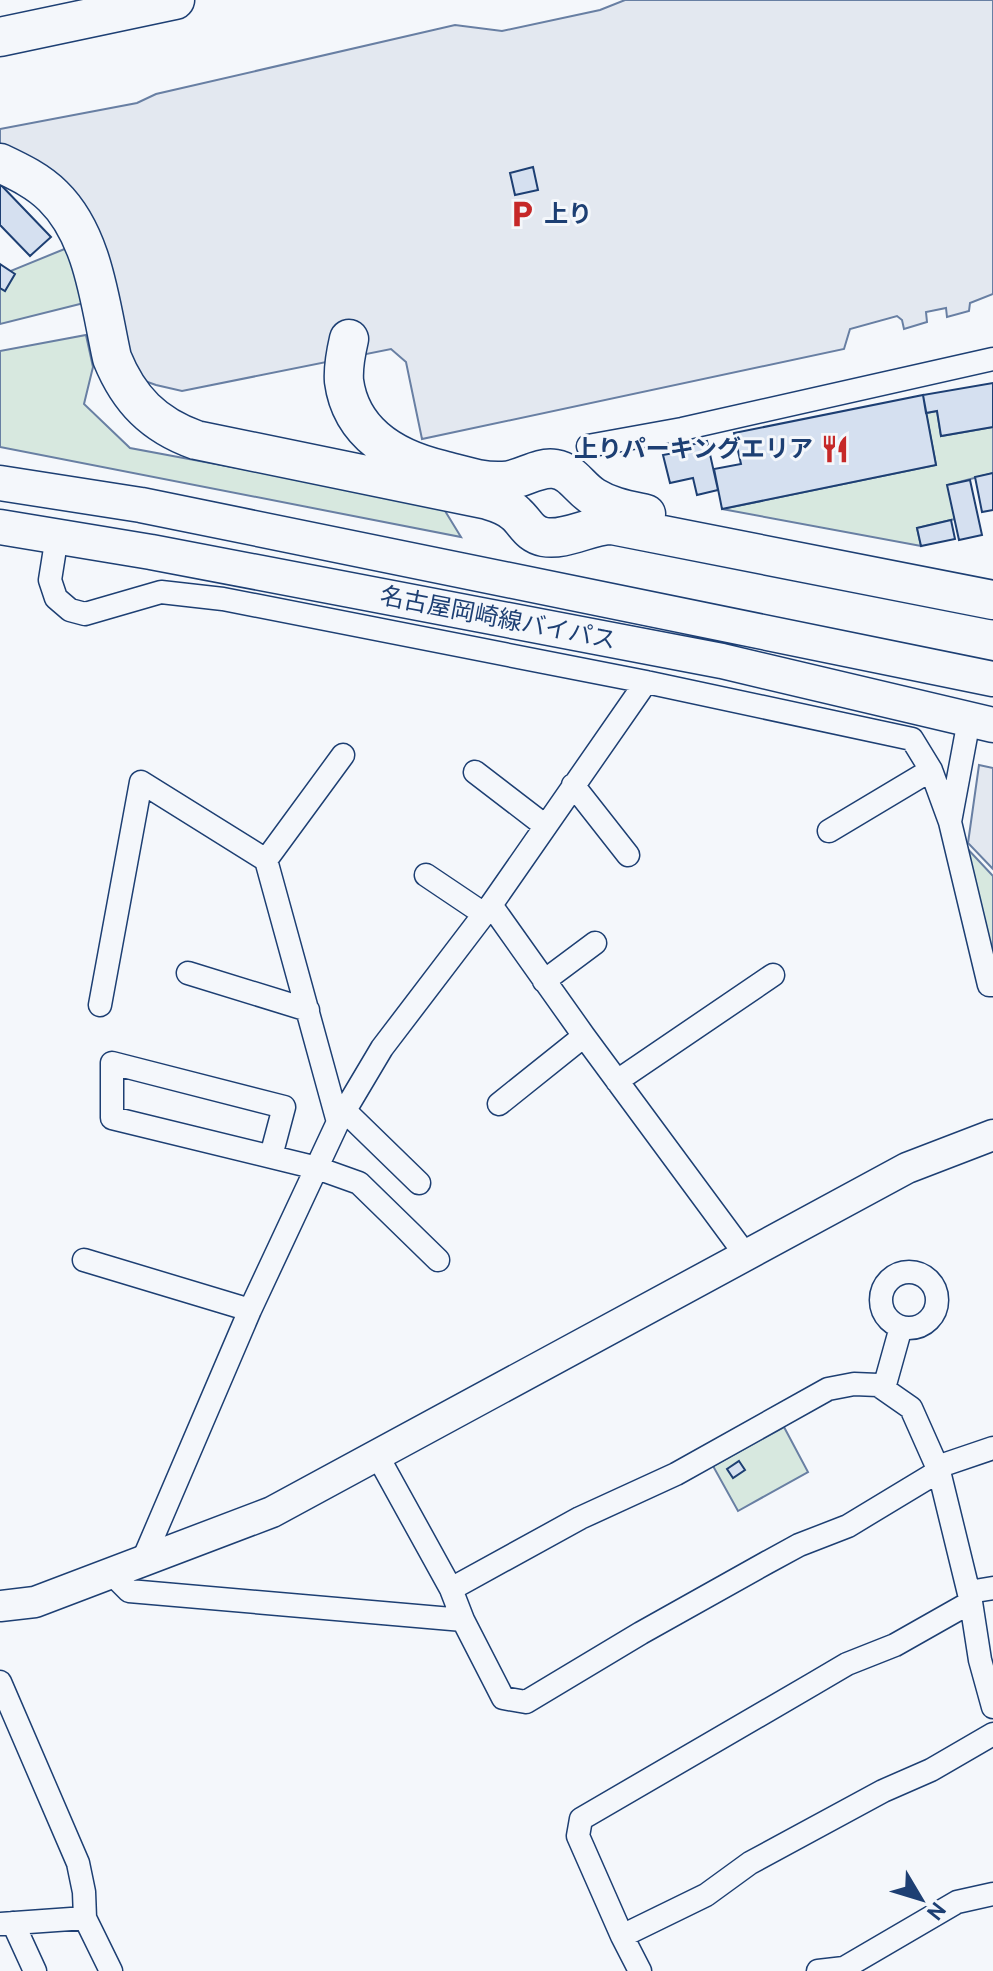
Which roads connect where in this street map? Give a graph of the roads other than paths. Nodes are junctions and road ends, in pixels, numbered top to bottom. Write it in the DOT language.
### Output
graph roads {
  1 [pos="175,0"];
  2 [pos="0,37"];
  3 [pos="0,163"];
  4 [pos="349,339"];
  5 [pos="993,359"];
  6 [pos="588,446"];
  7 [pos="0,483"];
  8 [pos="0,527"];
  9 [pos="57,536"];
  10 [pos="993,579"];
  11 [pos="993,600"];
  12 [pos="993,679"];
  13 [pos="646,682"];
  14 [pos="981,722"];
  15 [pos="343,755"];
  16 [pos="931,770"];
  17 [pos="475,772"];
  18 [pos="573,785"];
  19 [pos="950,822"];
  20 [pos="544,825"];
  21 [pos="829,831"];
  22 [pos="628,855"];
  23 [pos="266,860"];
  24 [pos="426,875"];
  25 [pos="487,909"];
  26 [pos="595,943"];
  27 [pos="188,973"];
  28 [pos="773,975"];
  29 [pos="544,981"];
  30 [pos="993,985"];
  31 [pos="100,1005"];
  32 [pos="308,1010"];
  33 [pos="584,1036"];
  34 [pos="617,1081"];
  35 [pos="499,1104"];
  36 [pos="342,1117"];
  37 [pos="993,1135"];
  38 [pos="271,1156"];
  39 [pos="317,1168"];
  40 [pos="419,1183"];
  41 [pos="745,1254"];
  42 [pos="84,1260"];
  43 [pos="438,1260"];
  44 [pos="250,1310"];
  45 [pos="901,1327"];
  46 [pos="884,1388"];
  47 [pos="993,1448"];
  48 [pos="377,1455"];
  49 [pos="938,1469"];
  50 [pos="143,1560"];
  51 [pos="111,1573"];
  52 [pos="993,1588"];
  53 [pos="451,1589"];
  54 [pos="970,1597"];
  55 [pos="0,1606"];
  56 [pos="463,1620"];
  57 [pos="0,1682"];
  58 [pos="993,1707"];
  59 [pos="993,1734"];
  60 [pos="993,1894"];
  61 [pos="85,1918"];
  62 [pos="6,1924"];
  63 [pos="622,1936"];
  64 [pos="35,1971"];
  65 [pos="111,1971"];
  66 [pos="640,1971"];
  67 [pos="818,1971"];
  1 -- 2 [label="highway"];
  3 -- 11 [label="highway"];
  4 -- 10 [label="highway"];
  5 -- 6 [label="street"];
  7 -- 12 [label="main road, 名古屋岡崎線バイパス"];
  8 -- 9 [label="main road, 名古屋岡崎線バイパス"];
  9 -- 13 [label="street"];
  9 -- 14 [label="main road, 名古屋岡崎線バイパス"];
  13 -- 16 [label="street"];
  13 -- 18 [label="street"];
  14 -- 19 [label="street"];
  15 -- 23 [label="street"];
  16 -- 19 [label="street"];
  16 -- 21 [label="street"];
  17 -- 20 [label="street"];
  18 -- 20 [label="street"];
  18 -- 22 [label="street"];
  19 -- 30 [label="street"];
  20 -- 25 [label="street"];
  23 -- 31 [label="street"];
  23 -- 32 [label="street"];
  24 -- 25 [label="street"];
  25 -- 29 [label="street"];
  25 -- 36 [label="street"];
  26 -- 29 [label="street"];
  27 -- 32 [label="street"];
  28 -- 34 [label="street"];
  29 -- 33 [label="street"];
  32 -- 36 [label="street"];
  33 -- 34 [label="street"];
  33 -- 35 [label="street"];
  34 -- 41 [label="street"];
  36 -- 39 [label="street"];
  36 -- 40 [label="street"];
  37 -- 41 [label="street"];
  38 -- 39 [label="street"];
  39 -- 43 [label="street"];
  39 -- 44 [label="street"];
  41 -- 48 [label="street"];
  42 -- 44 [label="street"];
  44 -- 50 [label="street"];
  45 -- 46 [label="street"];
  46 -- 49 [label="street"];
  46 -- 53 [label="street"];
  47 -- 49 [label="street"];
  48 -- 50 [label="street"];
  48 -- 53 [label="street"];
  49 -- 54 [label="street"];
  49 -- 56 [label="street"];
  50 -- 51 [label="street"];
  51 -- 55 [label="street"];
  51 -- 56 [label="street"];
  52 -- 54 [label="street"];
  53 -- 56 [label="street"];
  54 -- 58 [label="street"];
  54 -- 63 [label="street"];
  57 -- 61 [label="street"];
  59 -- 63 [label="street"];
  60 -- 67 [label="street"];
  61 -- 62 [label="street"];
  61 -- 65 [label="street"];
  62 -- 64 [label="street"];
  63 -- 66 [label="street"];
}
